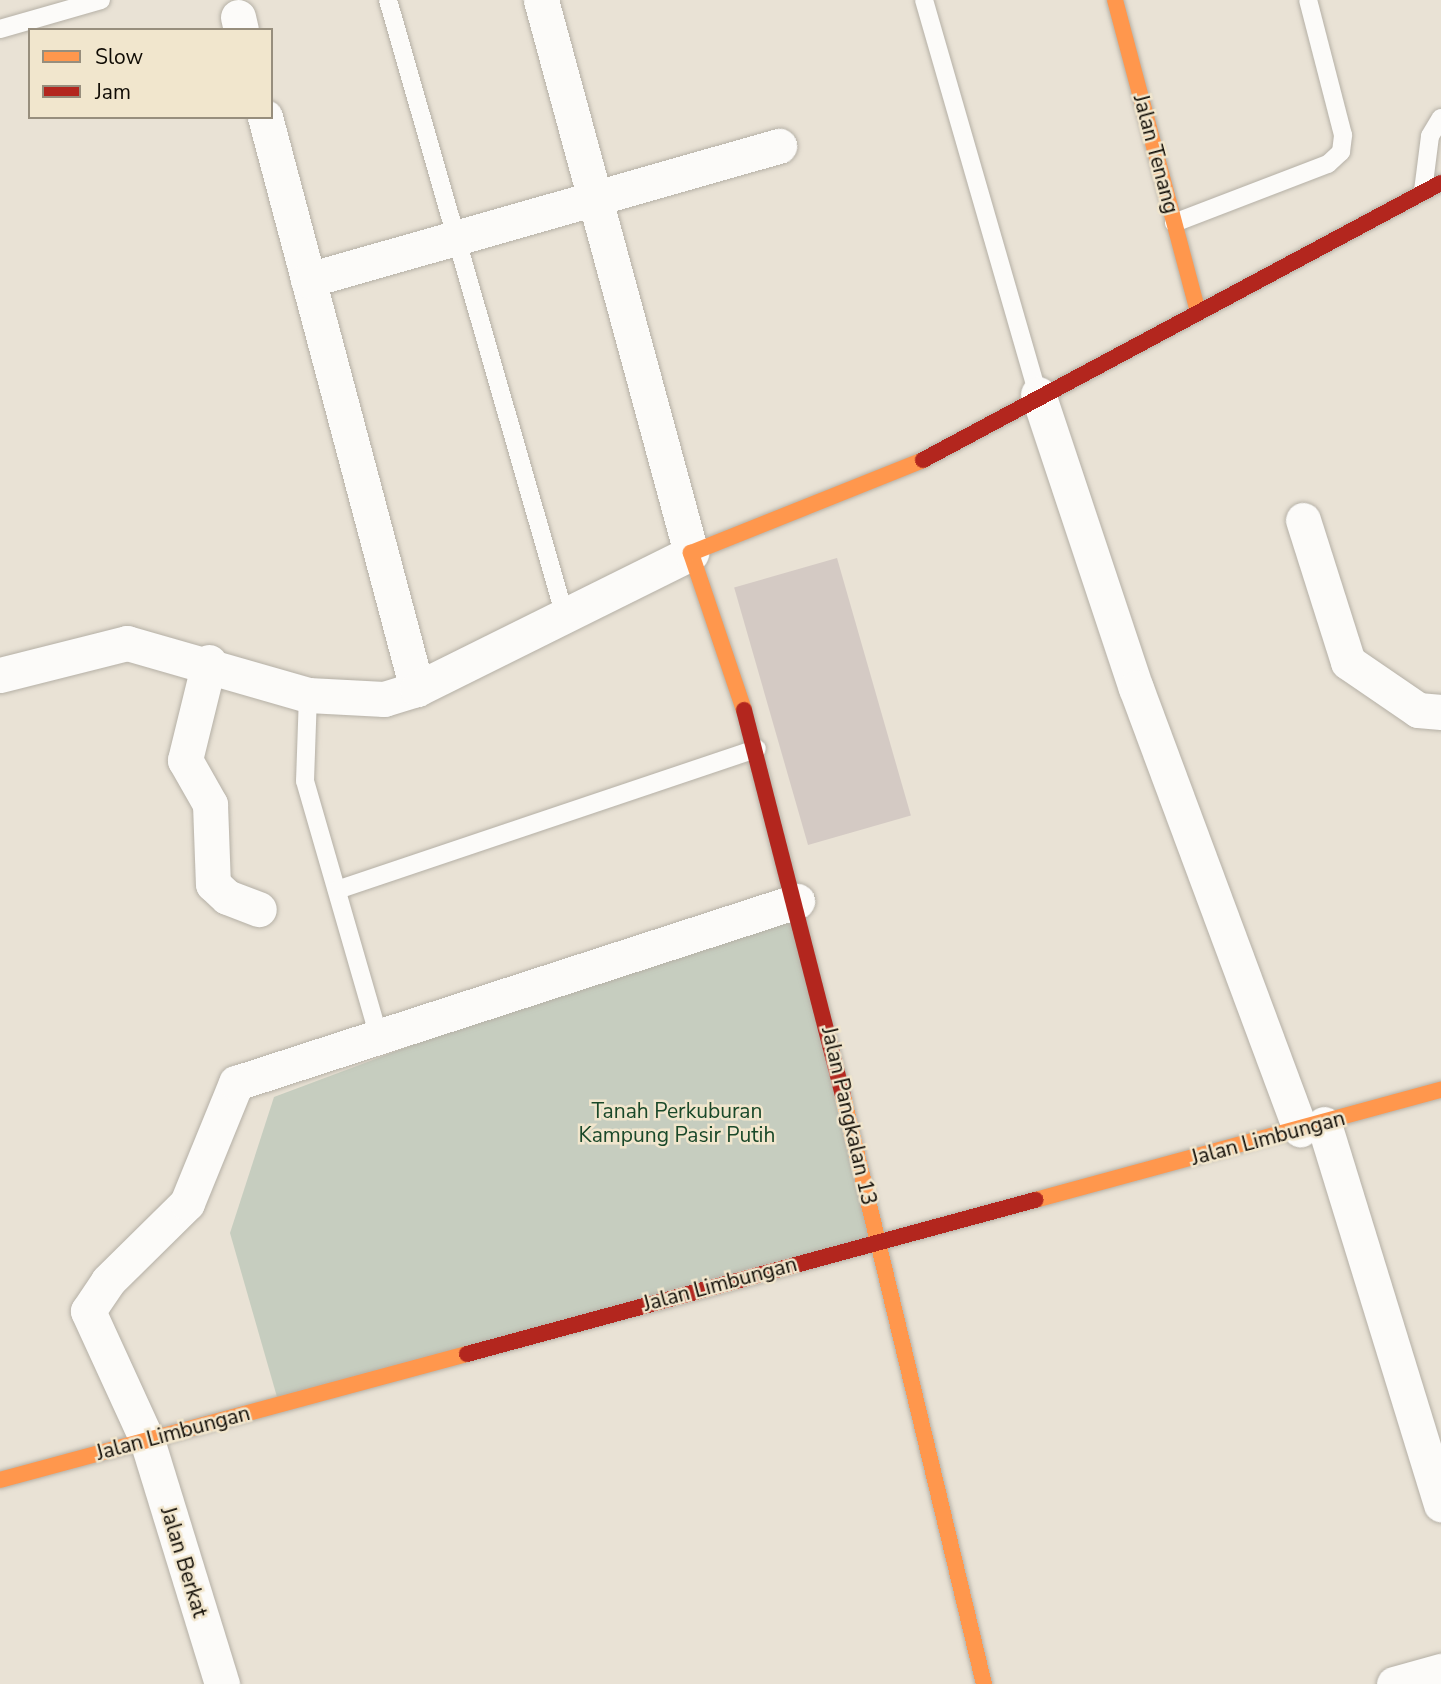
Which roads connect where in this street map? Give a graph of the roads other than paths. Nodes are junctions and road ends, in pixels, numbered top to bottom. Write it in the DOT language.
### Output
graph roads {
  1 [pos="101,0"];
  2 [pos="388,0"];
  3 [pos="541,0"];
  4 [pos="924,0"];
  5 [pos="1115,0"];
  6 [pos="1308,0"];
  7 [pos="0,29"];
  8 [pos="1441,118"];
  9 [pos="266,119"];
  10 [pos="779,146"];
  11 [pos="1441,183"];
  12 [pos="1423,191"];
  13 [pos="595,198"];
  14 [pos="1174,223"];
  15 [pos="457,238"];
  16 [pos="308,280"];
  17 [pos="1197,309"];
  18 [pos="1038,394"];
  19 [pos="1303,520"];
  20 [pos="691,554"];
  21 [pos="564,613"];
  22 [pos="209,662"];
  23 [pos="0,675"];
  24 [pos="417,689"];
  25 [pos="308,695"];
  26 [pos="1441,712"];
  27 [pos="757,749"];
  28 [pos="337,890"];
  29 [pos="797,901"];
  30 [pos="259,909"];
  31 [pos="379,1037"];
  32 [pos="1441,1090"];
  33 [pos="1312,1127"];
  34 [pos="879,1241"];
  35 [pos="147,1440"];
  36 [pos="0,1480"];
  37 [pos="1441,1504"];
  38 [pos="1441,1671"];
  39 [pos="222,1684"];
  40 [pos="984,1684"];
  41 [pos="1394,1684"];
  1 -- 7 [label="lane"];
  2 -- 15 [label="lane"];
  3 -- 13 [label="street"];
  4 -- 18 [label="lane"];
  5 -- 14 [label="street, Jalan Tenang"];
  6 -- 14 [label="lane"];
  8 -- 12 [label="lane"];
  9 -- 16 [label="street"];
  10 -- 13 [label="street"];
  11 -- 12 [label="street"];
  12 -- 17 [label="street"];
  13 -- 15 [label="street"];
  13 -- 20 [label="street"];
  14 -- 17 [label="street, Jalan Tenang"];
  15 -- 16 [label="street"];
  15 -- 21 [label="lane"];
  16 -- 24 [label="street"];
  17 -- 18 [label="street"];
  18 -- 20 [label="street"];
  18 -- 33 [label="street"];
  19 -- 26 [label="street"];
  20 -- 21 [label="street"];
  20 -- 27 [label="street, Jalan Pangkalan 13"];
  21 -- 24 [label="street"];
  22 -- 23 [label="street"];
  22 -- 25 [label="street"];
  22 -- 30 [label="street"];
  24 -- 25 [label="street"];
  25 -- 28 [label="lane"];
  27 -- 28 [label="lane"];
  27 -- 29 [label="street, Jalan Pangkalan 13"];
  28 -- 31 [label="lane"];
  29 -- 31 [label="street"];
  29 -- 34 [label="street, Jalan Pangkalan 13"];
  31 -- 35 [label="street, Jalan Berkat"];
  32 -- 33 [label="street, Jalan Limbungan"];
  33 -- 34 [label="street, Jalan Limbungan"];
  33 -- 37 [label="street"];
  34 -- 35 [label="street, Jalan Limbungan"];
  34 -- 40 [label="street, Jalan Pangkalan 13"];
  35 -- 36 [label="street, Jalan Limbungan"];
  35 -- 39 [label="street, Jalan Berkat"];
  38 -- 41 [label="street"];
}
